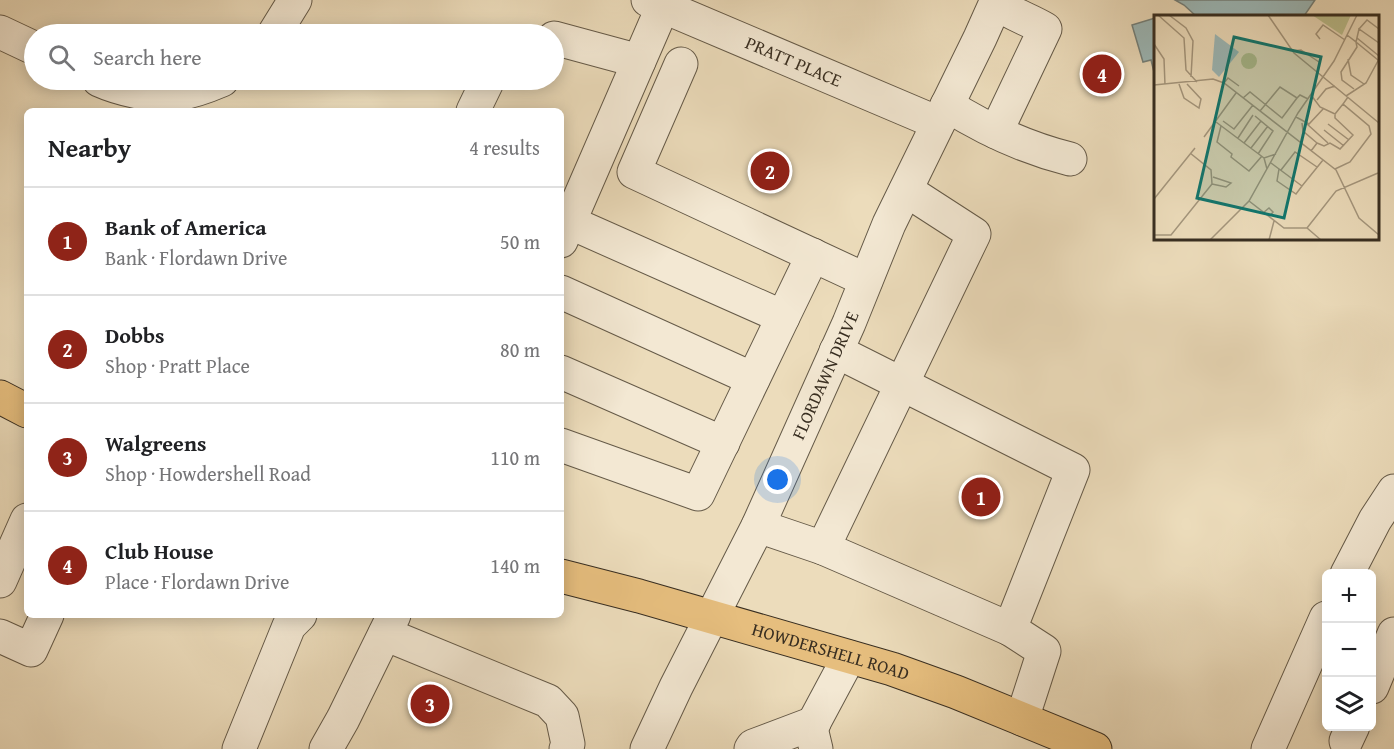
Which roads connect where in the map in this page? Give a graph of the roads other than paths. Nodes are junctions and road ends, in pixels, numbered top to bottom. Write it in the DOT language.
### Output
graph roads {
  1 [pos="295,0"];
  2 [pos="996,2"];
  3 [pos="655,3"];
  4 [pos="280,24"];
  5 [pos="0,32"];
  6 [pos="564,41"];
  7 [pos="24,43"];
  8 [pos="639,61"];
  9 [pos="681,64"];
  10 [pos="117,90"];
  11 [pos="483,90"];
  12 [pos="211,93"];
  13 [pos="139,102"];
  14 [pos="474,108"];
  15 [pos="943,114"];
  16 [pos="996,132"];
  17 [pos="598,157"];
  18 [pos="1070,159"];
  19 [pos="634,172"];
  20 [pos="906,189"];
  21 [pos="565,232"];
  22 [pos="813,255"];
  23 [pos="866,280"];
  24 [pos="564,293"];
  25 [pos="783,317"];
  26 [pos="836,351"];
  27 [pos="564,373"];
  28 [pos="753,379"];
  29 [pos="902,384"];
  30 [pos="0,397"];
  31 [pos="24,409"];
  32 [pos="723,443"];
  33 [pos="564,446"];
  34 [pos="1392,501"];
  35 [pos="758,526"];
  36 [pos="24,530"];
  37 [pos="824,548"];
  38 [pos="1349,569"];
  39 [pos="564,577"];
  40 [pos="10,579"];
  41 [pos="46,618"];
  42 [pos="297,618"];
  43 [pos="713,618"];
  44 [pos="391,620"];
  45 [pos="1324,623"];
  46 [pos="1010,629"];
  47 [pos="1394,634"];
  48 [pos="0,636"];
  49 [pos="849,657"];
  50 [pos="1375,677"];
  51 [pos="1022,719"];
  52 [pos="815,736"];
  53 [pos="1062,743"];
  54 [pos="240,749"];
  55 [pos="326,749"];
  56 [pos="566,749"];
  57 [pos="647,749"];
  58 [pos="752,749"];
  59 [pos="1095,749"];
  60 [pos="1268,749"];
  1 -- 4 [label="street"];
  2 -- 15 [label="street, FLORDAWN DRIVE"];
  2 -- 16 [label="street"];
  3 -- 8 [label="street"];
  3 -- 15 [label="street, PRATT PLACE"];
  5 -- 7 [label="street"];
  6 -- 8 [label="street"];
  8 -- 17 [label="street"];
  9 -- 19 [label="street"];
  10 -- 13 [label="street"];
  11 -- 14 [label="street"];
  12 -- 13 [label="street"];
  15 -- 16 [label="street, PRATT PLACE"];
  15 -- 20 [label="street, FLORDAWN DRIVE"];
  16 -- 18 [label="street, PRATT PLACE"];
  17 -- 19 [label="street"];
  17 -- 21 [label="street"];
  19 -- 22 [label="street"];
  20 -- 23 [label="street, FLORDAWN DRIVE"];
  20 -- 29 [label="street"];
  21 -- 25 [label="street"];
  22 -- 23 [label="street"];
  22 -- 25 [label="street"];
  23 -- 26 [label="street, FLORDAWN DRIVE"];
  24 -- 28 [label="street"];
  25 -- 28 [label="street"];
  26 -- 29 [label="street"];
  26 -- 35 [label="street, FLORDAWN DRIVE"];
  27 -- 32 [label="street"];
  28 -- 32 [label="street"];
  29 -- 37 [label="street"];
  29 -- 46 [label="street"];
  30 -- 31 [label="main road"];
  32 -- 33 [label="street"];
  34 -- 38 [label="street"];
  35 -- 37 [label="street"];
  35 -- 43 [label="street, FLORDAWN DRIVE"];
  36 -- 40 [label="street"];
  37 -- 46 [label="street"];
  39 -- 43 [label="main road, HOWDERSHELL ROAD"];
  41 -- 48 [label="street"];
  42 -- 54 [label="street"];
  43 -- 49 [label="main road, HOWDERSHELL ROAD"];
  43 -- 57 [label="street, FLORDAWN DRIVE"];
  44 -- 55 [label="street"];
  44 -- 56 [label="street"];
  45 -- 60 [label="street"];
  46 -- 51 [label="street"];
  47 -- 50 [label="street"];
  49 -- 51 [label="main road, HOWDERSHELL ROAD"];
  49 -- 52 [label="street"];
  51 -- 53 [label="main road, HOWDERSHELL ROAD"];
  52 -- 58 [label="street"];
  53 -- 59 [label="main road, HOWDERSHELL ROAD"];
}
